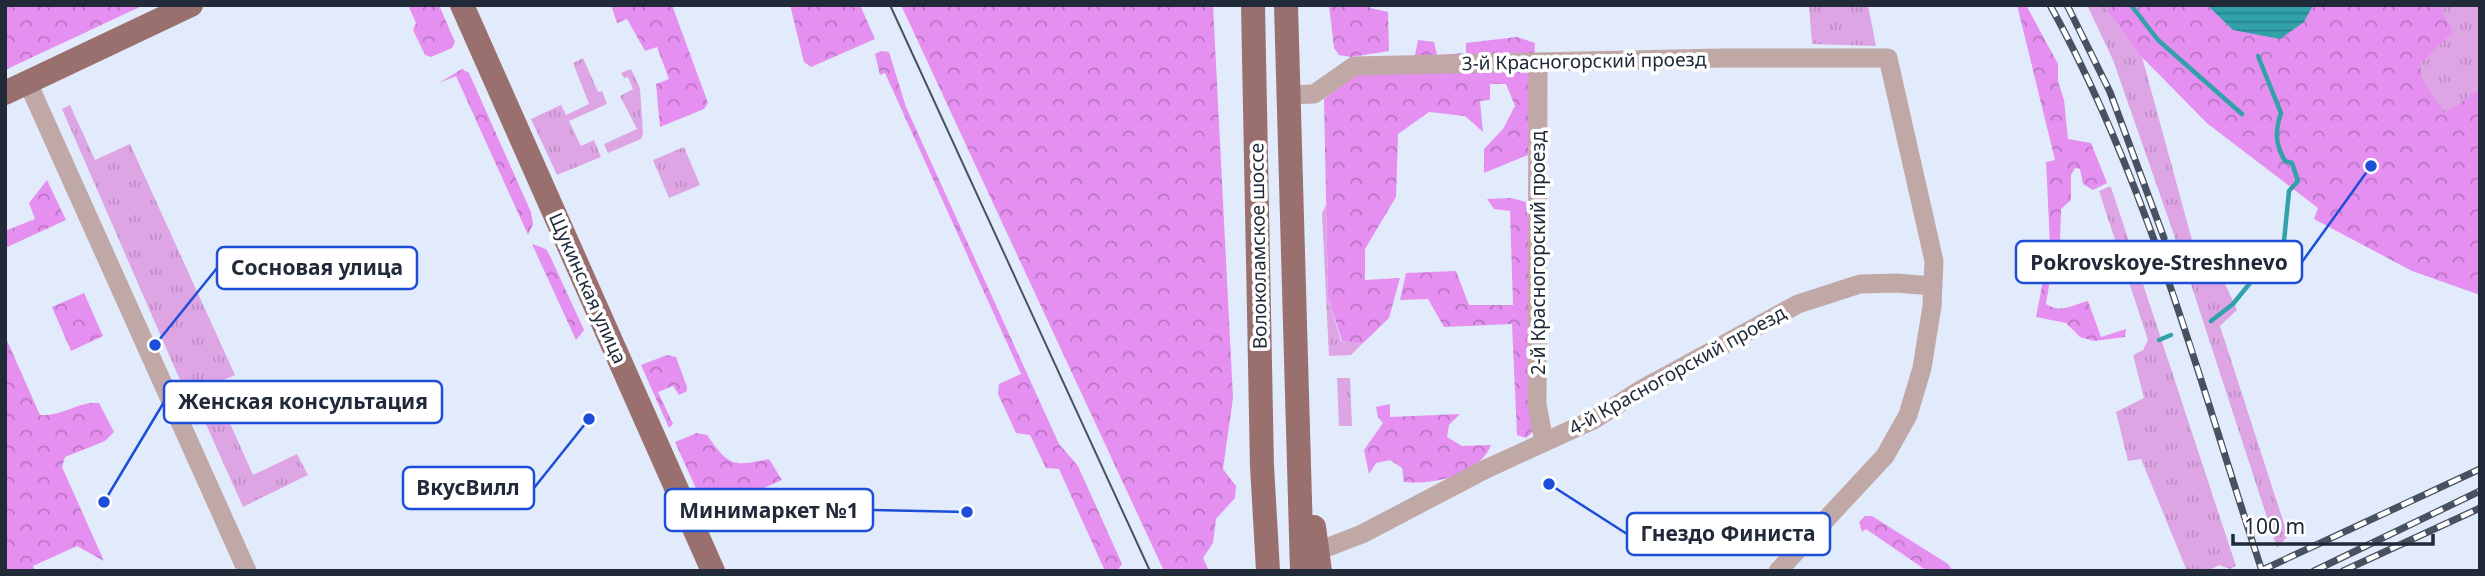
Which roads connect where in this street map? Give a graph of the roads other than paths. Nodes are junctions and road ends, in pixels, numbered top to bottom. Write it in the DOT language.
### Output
graph roads {
  1 [pos="191,5"];
  2 [pos="462,5"];
  3 [pos="1253,5"];
  4 [pos="1286,5"];
  5 [pos="1296,5"];
  6 [pos="1538,63"];
  7 [pos="28,83"];
  8 [pos="1289,90"];
  9 [pos="5,93"];
  10 [pos="1933,286"];
  11 [pos="1298,419"];
  12 [pos="1544,442"];
  13 [pos="1263,487"];
  14 [pos="1319,561"];
  15 [pos="247,571"];
  16 [pos="713,571"];
  17 [pos="1259,571"];
  18 [pos="1268,571"];
  19 [pos="1301,571"];
  20 [pos="1778,571"];
  1 -- 7 [label="main road"];
  2 -- 16 [label="main road, Щукинская улица"];
  3 -- 13 [label="main road, Волоколамское шоссе"];
  4 -- 8 [label="main road, Волоколамское шоссе"];
  5 -- 8 [label="main road"];
  6 -- 8 [label="street, 3-й Красногорский проезд"];
  6 -- 10 [label="street, 3-й Красногорский проезд"];
  6 -- 12 [label="street, 2-й Красногорский проезд"];
  7 -- 9 [label="main road"];
  7 -- 15 [label="street"];
  8 -- 11 [label="main road, Волоколамское шоссе"];
  10 -- 12 [label="street, 4-й Красногорский проезд"];
  10 -- 20 [label="street"];
  11 -- 14 [label="main road, Волоколамское шоссе"];
  11 -- 19 [label="main road, Волоколамское шоссе"];
  12 -- 14 [label="street, 4-й Красногорский проезд"];
  13 -- 17 [label="main road, Волоколамское шоссе"];
  13 -- 18 [label="main road, Волоколамское шоссе"];
}
